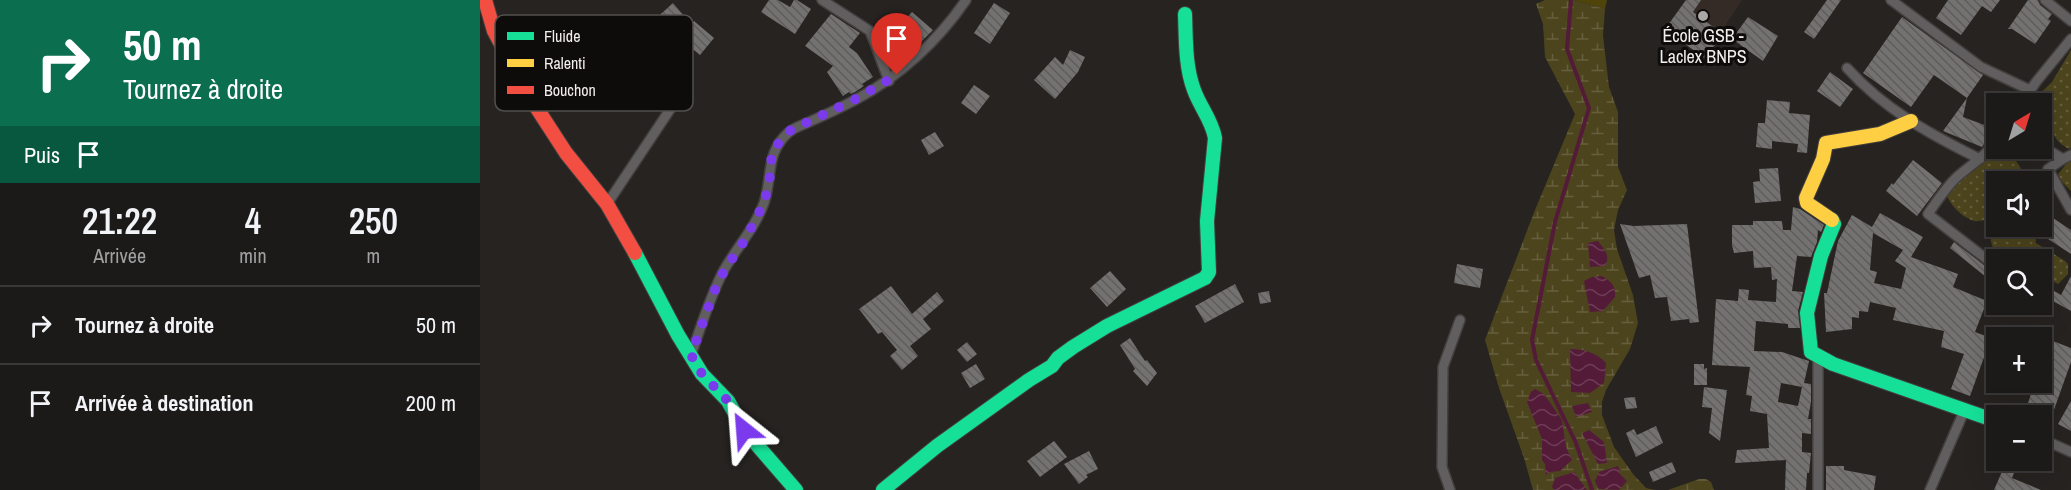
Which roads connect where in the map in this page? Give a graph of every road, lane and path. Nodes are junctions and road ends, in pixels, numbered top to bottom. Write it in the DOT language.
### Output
graph roads {
  1 [pos="485,0"];
  2 [pos="822,0"];
  3 [pos="1891,0"];
  4 [pos="2045,0"];
  5 [pos="964,1"];
  6 [pos="1185,14"];
  7 [pos="2071,21"];
  8 [pos="495,33"];
  9 [pos="2071,39"];
  10 [pos="1847,68"];
  11 [pos="889,81"];
  12 [pos="2030,90"];
  13 [pos="2028,93"];
  14 [pos="538,111"];
  15 [pos="669,111"];
  16 [pos="1911,121"];
  17 [pos="2052,150"];
  18 [pos="1986,153"];
  19 [pos="2067,157"];
  20 [pos="1980,159"];
  21 [pos="607,204"];
  22 [pos="2071,210"];
  23 [pos="1986,259"];
  24 [pos="1460,320"];
  25 [pos="691,355"];
  26 [pos="1818,357"];
  27 [pos="1965,409"];
  28 [pos="1986,417"];
  29 [pos="2052,443"];
  30 [pos="2071,452"];
  31 [pos="796,490"];
  32 [pos="883,490"];
  33 [pos="1450,490"];
  34 [pos="1818,490"];
  35 [pos="1930,490"];
  1 -- 8 [label="street"];
  2 -- 11 [label="street"];
  3 -- 12 [label="street"];
  4 -- 7 [label="street"];
  5 -- 11 [label="street"];
  6 -- 32 [label="street"];
  9 -- 12 [label="street"];
  10 -- 16 [label="street"];
  11 -- 25 [label="street"];
  12 -- 13 [label="street"];
  14 -- 21 [label="street"];
  15 -- 21 [label="street"];
  16 -- 20 [label="street"];
  16 -- 26 [label="street"];
  17 -- 19 [label="street"];
  18 -- 20 [label="street"];
  19 -- 22 [label="street"];
  20 -- 23 [label="street"];
  21 -- 25 [label="street"];
  24 -- 33 [label="street"];
  25 -- 31 [label="street"];
  26 -- 27 [label="street"];
  26 -- 34 [label="street"];
  27 -- 28 [label="street"];
  27 -- 35 [label="street"];
  29 -- 30 [label="street"];
}
